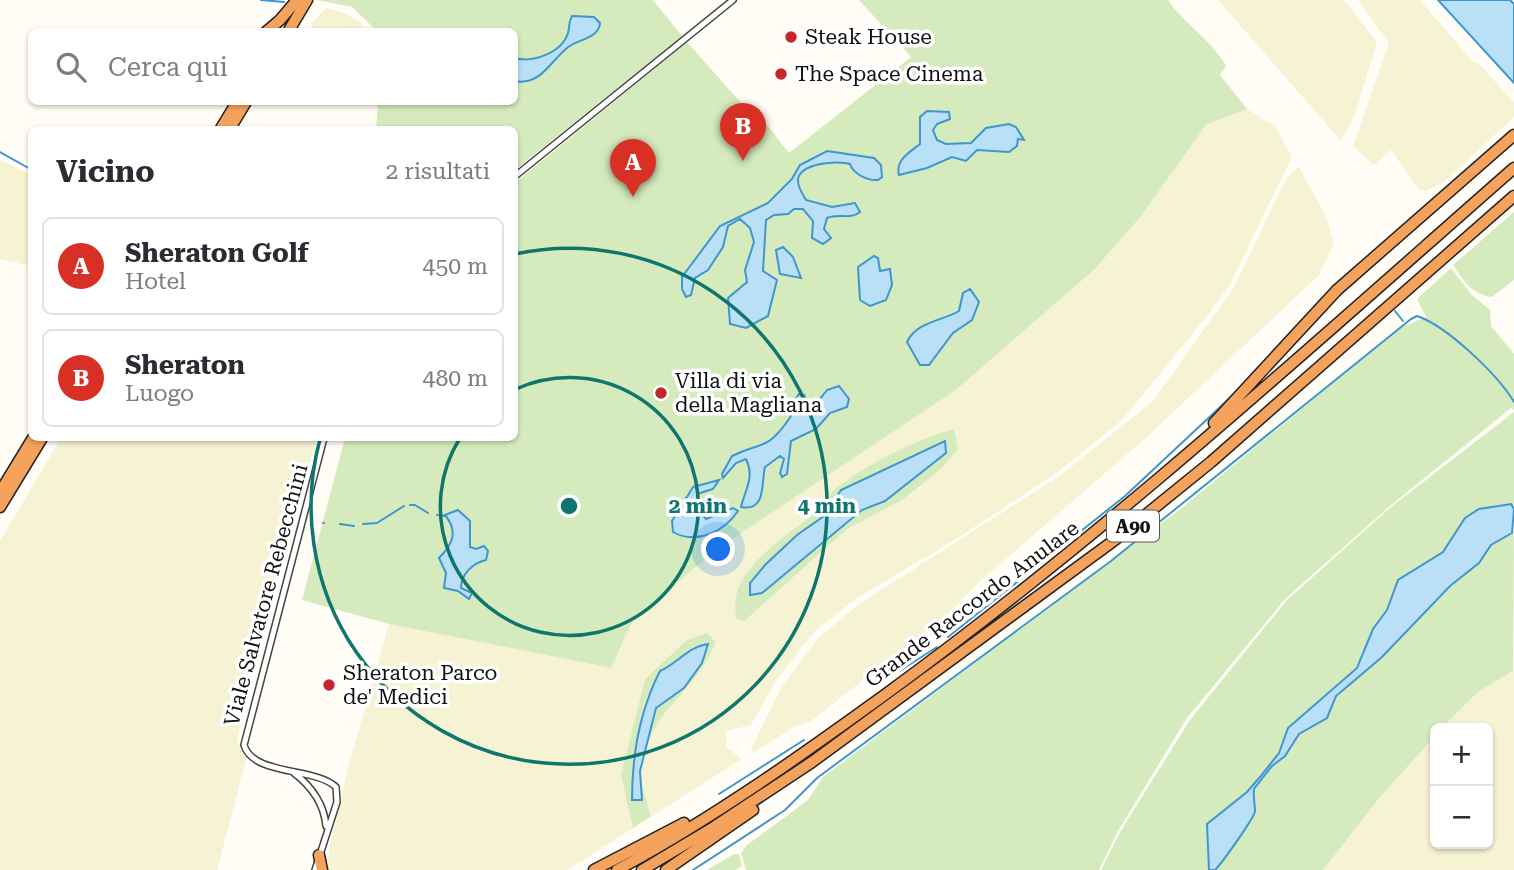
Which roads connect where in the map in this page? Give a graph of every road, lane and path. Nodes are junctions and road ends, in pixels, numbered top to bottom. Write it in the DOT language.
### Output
graph roads {
  1 [pos="298,0"];
  2 [pos="309,0"];
  3 [pos="733,0"];
  4 [pos="271,28"];
  5 [pos="281,28"];
  6 [pos="291,28"];
  7 [pos="298,28"];
  8 [pos="235,105"];
  9 [pos="244,105"];
  10 [pos="222,126"];
  11 [pos="231,126"];
  12 [pos="1514,135"];
  13 [pos="1514,168"];
  14 [pos="518,174"];
  15 [pos="1514,196"];
  16 [pos="31,441"];
  17 [pos="40,441"];
  18 [pos="323,441"];
  19 [pos="1181,461"];
  20 [pos="0,492"];
  21 [pos="0,507"];
  22 [pos="812,762"];
  23 [pos="292,772"];
  24 [pos="325,780"];
  25 [pos="313,792"];
  26 [pos="337,799"];
  27 [pos="734,800"];
  28 [pos="320,804"];
  29 [pos="326,829"];
  30 [pos="319,855"];
  31 [pos="315,870"];
  32 [pos="322,870"];
  33 [pos="594,870"];
  34 [pos="617,870"];
  35 [pos="642,870"];
  36 [pos="666,870"];
  1 -- 4 [label="highway"];
  1 -- 5 [label="highway"];
  2 -- 6 [label="highway"];
  2 -- 7 [label="highway"];
  3 -- 14 [label="street"];
  8 -- 10 [label="highway"];
  9 -- 11 [label="highway"];
  12 -- 19 [label="highway"];
  13 -- 19 [label="highway, Grande Raccordo Anulare / A90"];
  15 -- 22 [label="highway, Grande Raccordo Anulare / A90"];
  16 -- 20 [label="highway"];
  17 -- 21 [label="highway"];
  18 -- 23 [label="street, Viale Salvatore Rebecchini"];
  19 -- 27 [label="highway, Grande Raccordo Anulare / A90"];
  22 -- 35 [label="highway, Grande Raccordo Anulare / A90"];
  22 -- 36 [label="highway, Grande Raccordo Anulare"];
  23 -- 24 [label="street, Viale Salvatore Rebecchini"];
  23 -- 25 [label="street, Viale Salvatore Rebecchini"];
  24 -- 25 [label="street"];
  24 -- 26 [label="street"];
  25 -- 28 [label="street, Viale Salvatore Rebecchini"];
  26 -- 28 [label="street"];
  26 -- 29 [label="street, Viale Salvatore Rebecchini"];
  27 -- 33 [label="highway"];
  27 -- 34 [label="highway, Grande Raccordo Anulare / A90"];
  28 -- 29 [label="street, Viale Salvatore Rebecchini"];
  29 -- 30 [label="street, Viale Salvatore Rebecchini"];
  30 -- 31 [label="street, Viale Salvatore Rebecchini"];
  30 -- 32 [label="highway"];
}
